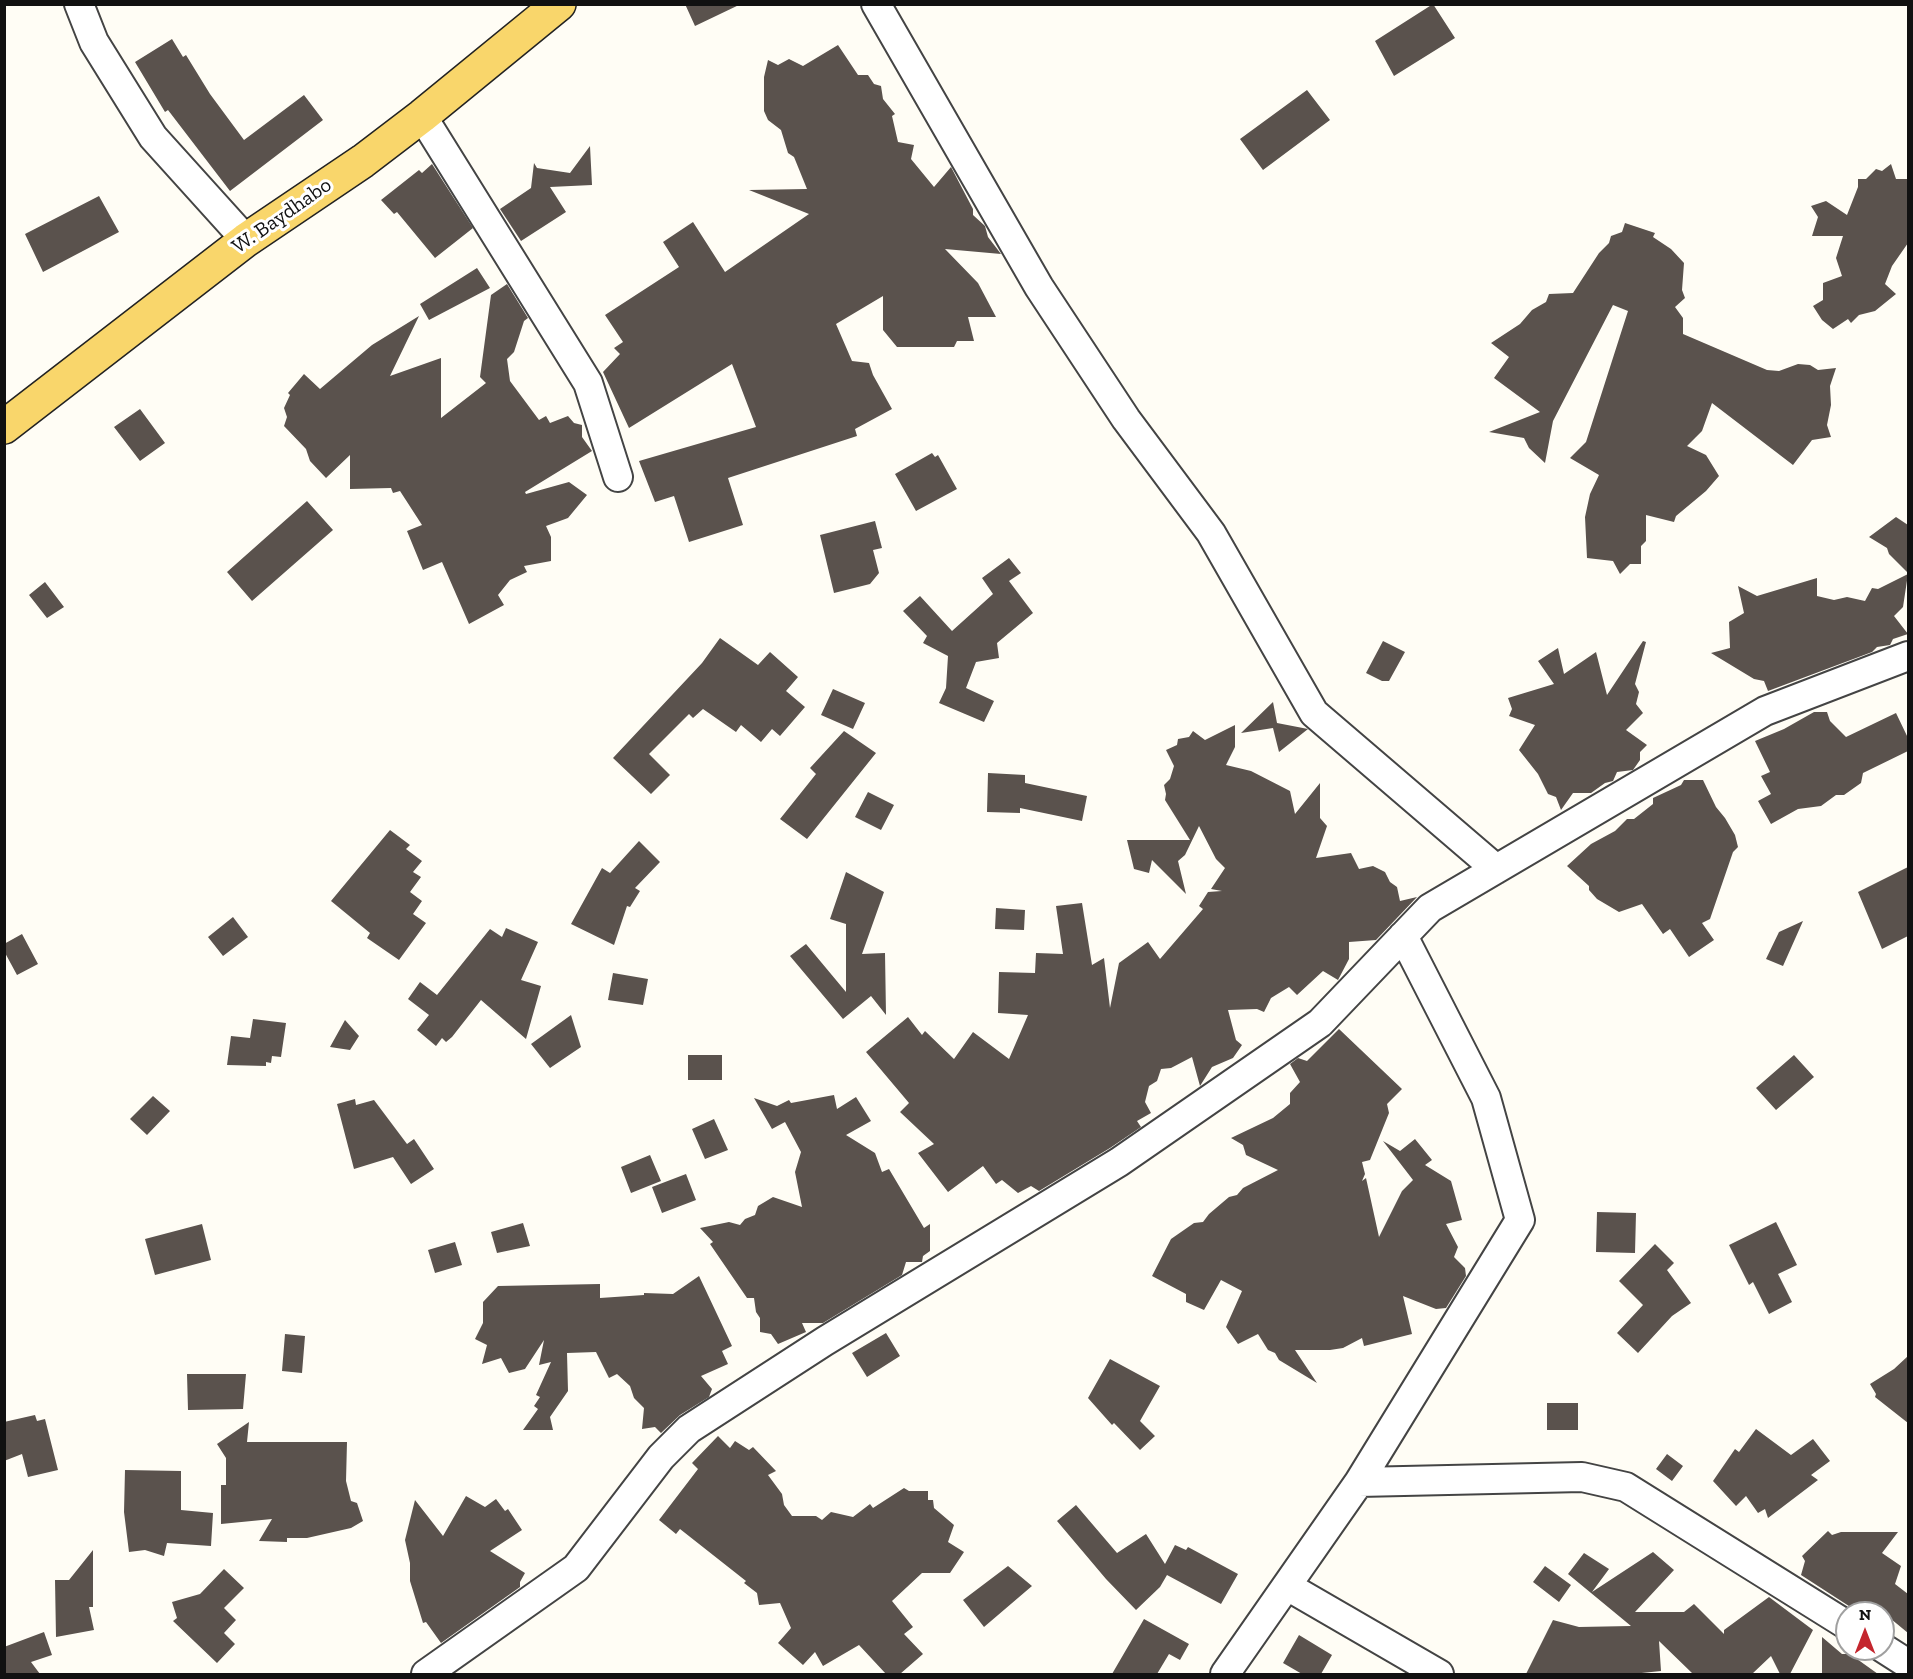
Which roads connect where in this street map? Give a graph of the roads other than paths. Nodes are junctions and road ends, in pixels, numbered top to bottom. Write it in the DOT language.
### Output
graph roads {
  1 [pos="79,4"];
  2 [pos="559,4"];
  3 [pos="876,4"];
  4 [pos="422,116"];
  5 [pos="246,240"];
  6 [pos="4,427"];
  7 [pos="618,477"];
  8 [pos="1908,656"];
  9 [pos="1496,869"];
  10 [pos="1403,936"];
  11 [pos="1359,1482"];
  12 [pos="1287,1586"];
  13 [pos="1835,1618"];
  14 [pos="1895,1656"];
  15 [pos="1908,1664"];
  16 [pos="426,1674"];
  17 [pos="1225,1674"];
  18 [pos="1439,1674"];
  1 -- 5 [label="street"];
  2 -- 4 [label="main road, W. Baydhabo"];
  3 -- 9 [label="street"];
  4 -- 5 [label="main road, W. Baydhabo"];
  4 -- 7 [label="street"];
  5 -- 6 [label="main road, W. Baydhabo"];
  8 -- 9 [label="street"];
  9 -- 10 [label="street"];
  10 -- 11 [label="street"];
  10 -- 16 [label="street"];
  11 -- 12 [label="street"];
  11 -- 13 [label="street"];
  12 -- 17 [label="street"];
  12 -- 18 [label="street"];
  14 -- 15 [label="street"];
}
